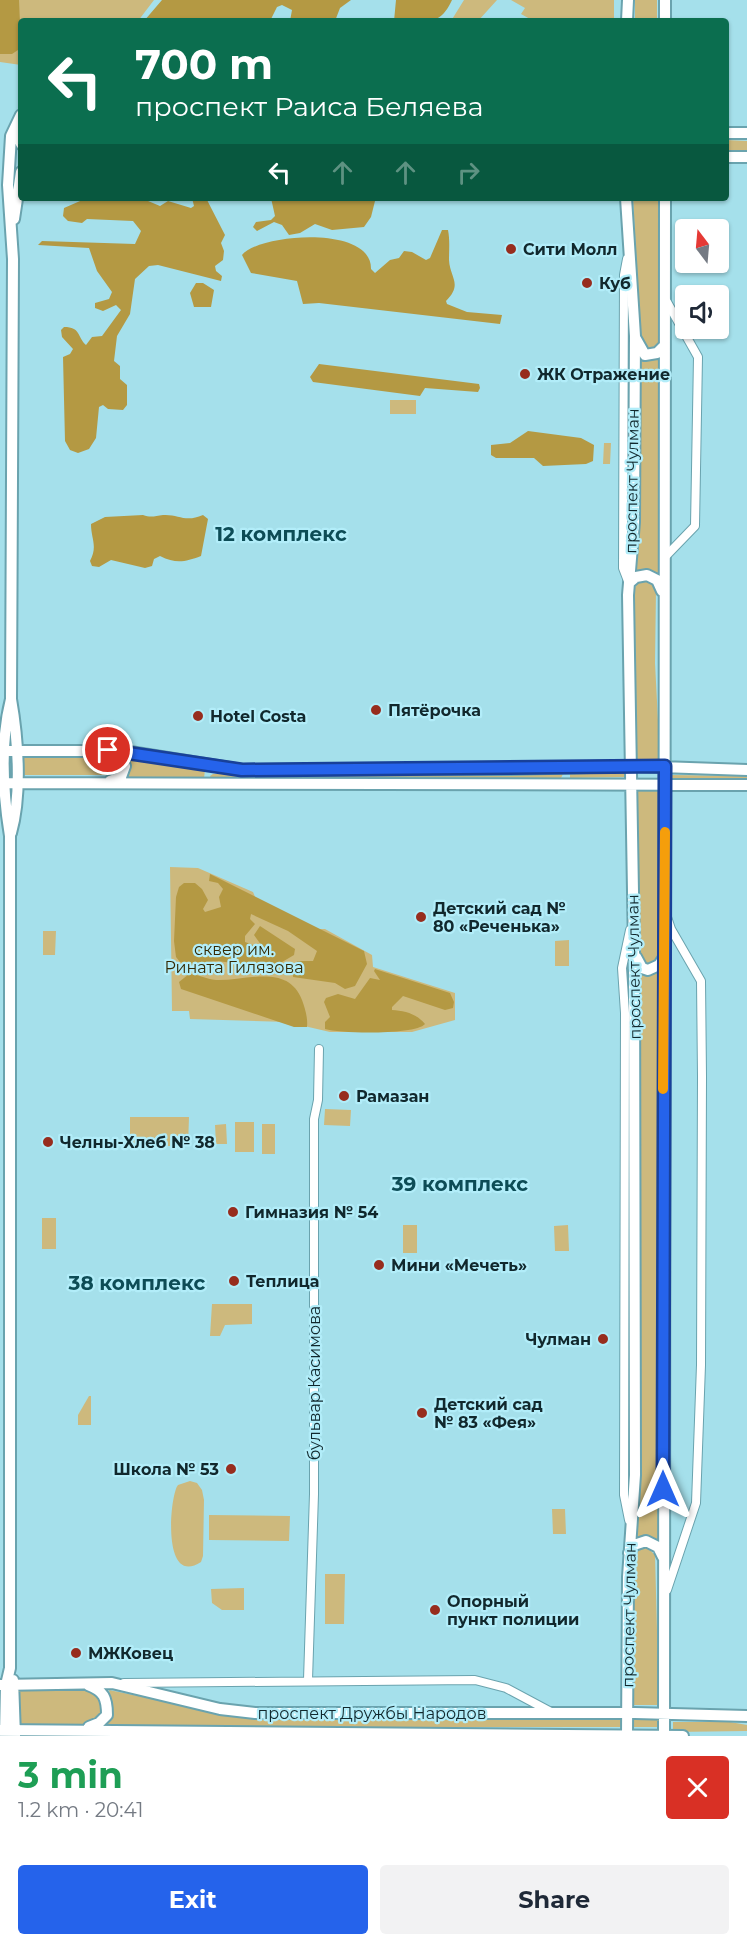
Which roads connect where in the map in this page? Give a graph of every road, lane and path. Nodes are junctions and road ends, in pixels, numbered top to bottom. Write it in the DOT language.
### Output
graph roads {
  1 [pos="628,0"];
  2 [pos="664,0"];
  3 [pos="627,18"];
  4 [pos="665,18"];
  5 [pos="18,122"];
  6 [pos="15,129"];
  7 [pos="729,133"];
  8 [pos="747,133"];
  9 [pos="18,136"];
  10 [pos="729,157"];
  11 [pos="747,157"];
  12 [pos="18,191"];
  13 [pos="626,201"];
  14 [pos="665,201"];
  15 [pos="13,223"];
  16 [pos="628,254"];
  17 [pos="665,298"];
  18 [pos="635,336"];
  19 [pos="663,347"];
  20 [pos="664,558"];
  21 [pos="629,583"];
  22 [pos="663,592"];
  23 [pos="108,750"];
  24 [pos="7,751"];
  25 [pos="214,766"];
  26 [pos="561,766"];
  27 [pos="632,766"];
  28 [pos="665,766"];
  29 [pos="747,770"];
  30 [pos="107,782"];
  31 [pos="7,783"];
  32 [pos="211,783"];
  33 [pos="632,783"];
  34 [pos="559,784"];
  35 [pos="665,784"];
  36 [pos="747,785"];
  37 [pos="665,909"];
  38 [pos="633,917"];
  39 [pos="634,951"];
  40 [pos="663,959"];
  41 [pos="318,1049"];
  42 [pos="630,1529"];
  43 [pos="629,1553"];
  44 [pos="663,1558"];
  45 [pos="663,1600"];
  46 [pos="308,1680"];
  47 [pos="84,1683"];
  48 [pos="112,1683"];
  49 [pos="7,1684"];
  50 [pos="627,1713"];
  51 [pos="555,1714"];
  52 [pos="664,1714"];
  53 [pos="747,1716"];
  54 [pos="83,1729"];
  55 [pos="8,1732"];
  56 [pos="627,1735"];
  57 [pos="664,1736"];
  58 [pos="684,1736"];
  1 -- 3 [label="street"];
  2 -- 4 [label="street"];
  5 -- 6 [label="street"];
  6 -- 9 [label="street"];
  6 -- 15 [label="street"];
  7 -- 8 [label="street"];
  10 -- 11 [label="street"];
  12 -- 15 [label="street"];
  13 -- 16 [label="street, проспект Чулман"];
  14 -- 17 [label="street, проспект Чулман"];
  15 -- 24 [label="street"];
  16 -- 18 [label="street, проспект Чулман"];
  16 -- 21 [label="street"];
  17 -- 19 [label="street, проспект Чулман"];
  17 -- 20 [label="street"];
  18 -- 19 [label="street"];
  18 -- 21 [label="street, проспект Чулман"];
  19 -- 20 [label="street, проспект Чулман"];
  20 -- 22 [label="street, проспект Чулман"];
  21 -- 22 [label="street"];
  21 -- 27 [label="street, проспект Чулман"];
  22 -- 28 [label="street, проспект Чулман"];
  23 -- 24 [label="street"];
  23 -- 25 [label="street"];
  23 -- 30 [label="street"];
  24 -- 31 [label="street"];
  25 -- 26 [label="street"];
  25 -- 32 [label="street"];
  26 -- 27 [label="street"];
  26 -- 34 [label="street"];
  27 -- 28 [label="street"];
  27 -- 33 [label="street, проспект Чулман"];
  28 -- 29 [label="street"];
  28 -- 35 [label="street, проспект Чулман"];
  30 -- 31 [label="street"];
  30 -- 32 [label="street"];
  31 -- 49 [label="street"];
  32 -- 34 [label="street"];
  33 -- 34 [label="street"];
  33 -- 35 [label="street"];
  33 -- 38 [label="street, проспект Чулман"];
  35 -- 36 [label="street"];
  35 -- 37 [label="street, проспект Чулман"];
  37 -- 40 [label="street, проспект Чулман"];
  37 -- 45 [label="street"];
  38 -- 39 [label="street, проспект Чулман"];
  38 -- 42 [label="street"];
  39 -- 40 [label="street"];
  39 -- 42 [label="street, проспект Чулман"];
  40 -- 44 [label="street, проспект Чулман"];
  41 -- 46 [label="street, бульвар Касимова"];
  42 -- 43 [label="street, проспект Чулман"];
  43 -- 44 [label="street"];
  43 -- 50 [label="street, проспект Чулман"];
  44 -- 45 [label="street, проспект Чулман"];
  45 -- 52 [label="street, проспект Чулман"];
  46 -- 48 [label="street"];
  46 -- 51 [label="street"];
  47 -- 48 [label="street, проспект Дружбы Народов"];
  47 -- 49 [label="street, проспект Дружбы Народов"];
  47 -- 54 [label="street"];
  48 -- 51 [label="street, проспект Дружбы Народов"];
  49 -- 55 [label="street"];
  50 -- 51 [label="street, проспект Дружбы Народов"];
  50 -- 52 [label="street, проспект Дружбы Народов"];
  50 -- 56 [label="street, проспект Чулман"];
  52 -- 53 [label="street, проспект Дружбы Народов"];
  52 -- 57 [label="street, проспект Чулман"];
  54 -- 55 [label="street, проспект Дружбы Народов"];
  54 -- 56 [label="street, проспект Дружбы Народов"];
  56 -- 57 [label="street, проспект Дружбы Народов"];
  57 -- 58 [label="street, проспект Дружбы Народов"];
}
